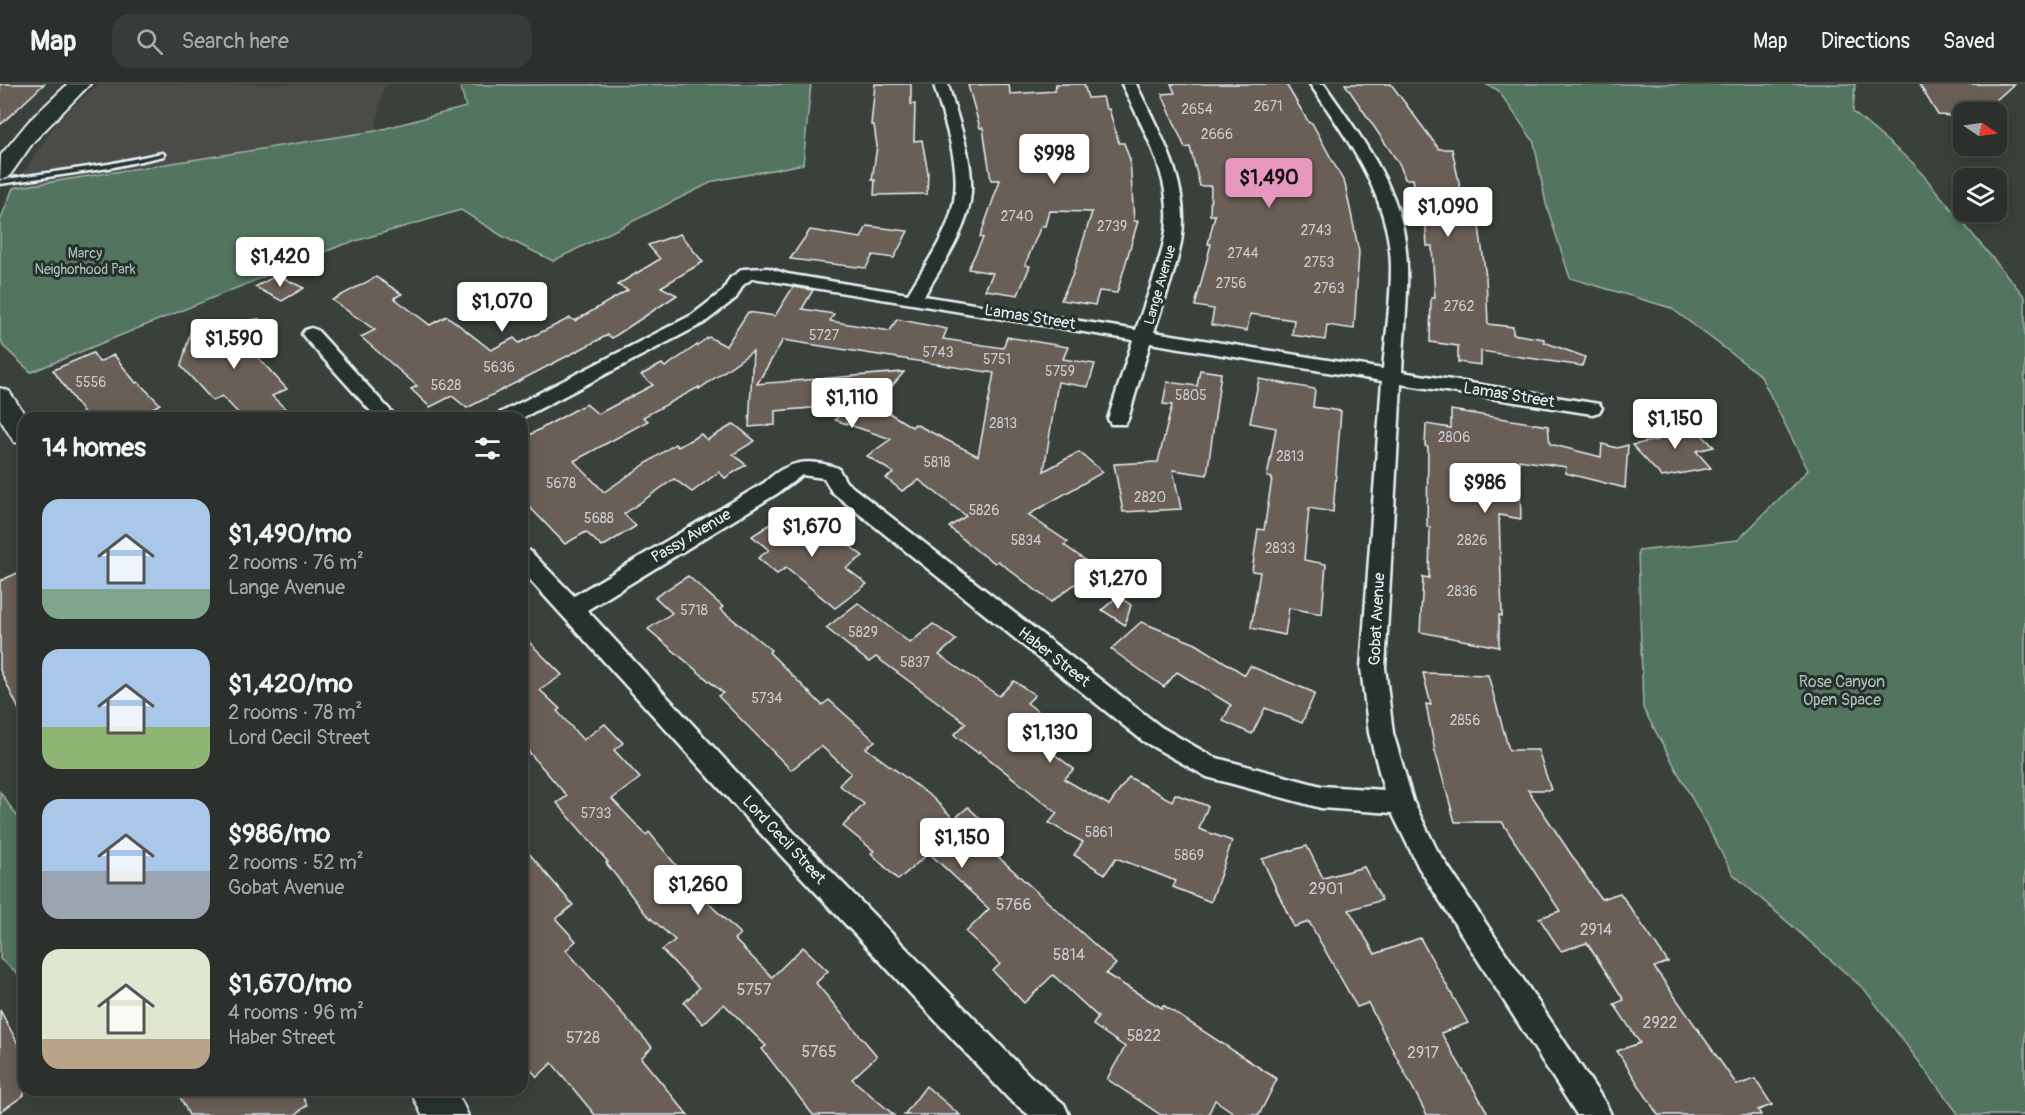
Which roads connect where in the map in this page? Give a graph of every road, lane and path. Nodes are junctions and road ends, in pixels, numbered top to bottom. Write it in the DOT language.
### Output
graph roads {
  1 [pos="80,84"];
  2 [pos="941,84"];
  3 [pos="1130,84"];
  4 [pos="1317,84"];
  5 [pos="162,154"];
  6 [pos="5,155"];
  7 [pos="0,173"];
  8 [pos="0,182"];
  9 [pos="914,298"];
  10 [pos="311,334"];
  11 [pos="1145,336"];
  12 [pos="1392,376"];
  13 [pos="0,396"];
  14 [pos="1592,408"];
  15 [pos="382,412"];
  16 [pos="519,412"];
  17 [pos="1118,419"];
  18 [pos="18,425"];
  19 [pos="810,465"];
  20 [pos="528,563"];
  21 [pos="572,608"];
  22 [pos="1400,802"];
  23 [pos="435,1096"];
  24 [pos="446,1115"];
  25 [pos="1053,1115"];
  26 [pos="1595,1115"];
  1 -- 6 [label="street"];
  2 -- 9 [label="street"];
  3 -- 11 [label="street, Lange Avenue"];
  4 -- 12 [label="street, Gobat Avenue"];
  5 -- 8 [label="lane"];
  6 -- 7 [label="street"];
  9 -- 11 [label="street, Lamas Street"];
  9 -- 16 [label="street, Lamas Street"];
  10 -- 15 [label="street"];
  11 -- 12 [label="street, Lamas Street"];
  11 -- 17 [label="street, Lange Avenue"];
  12 -- 14 [label="street, Lamas Street"];
  12 -- 22 [label="street, Gobat Avenue"];
  13 -- 18 [label="street"];
  19 -- 21 [label="street, Passy Avenue"];
  19 -- 22 [label="street, Haber Street"];
  20 -- 21 [label="street, Lord Cecil Street"];
  21 -- 25 [label="street, Lord Cecil Street"];
  22 -- 26 [label="street, Gobat Avenue"];
  23 -- 24 [label="street"];
}
